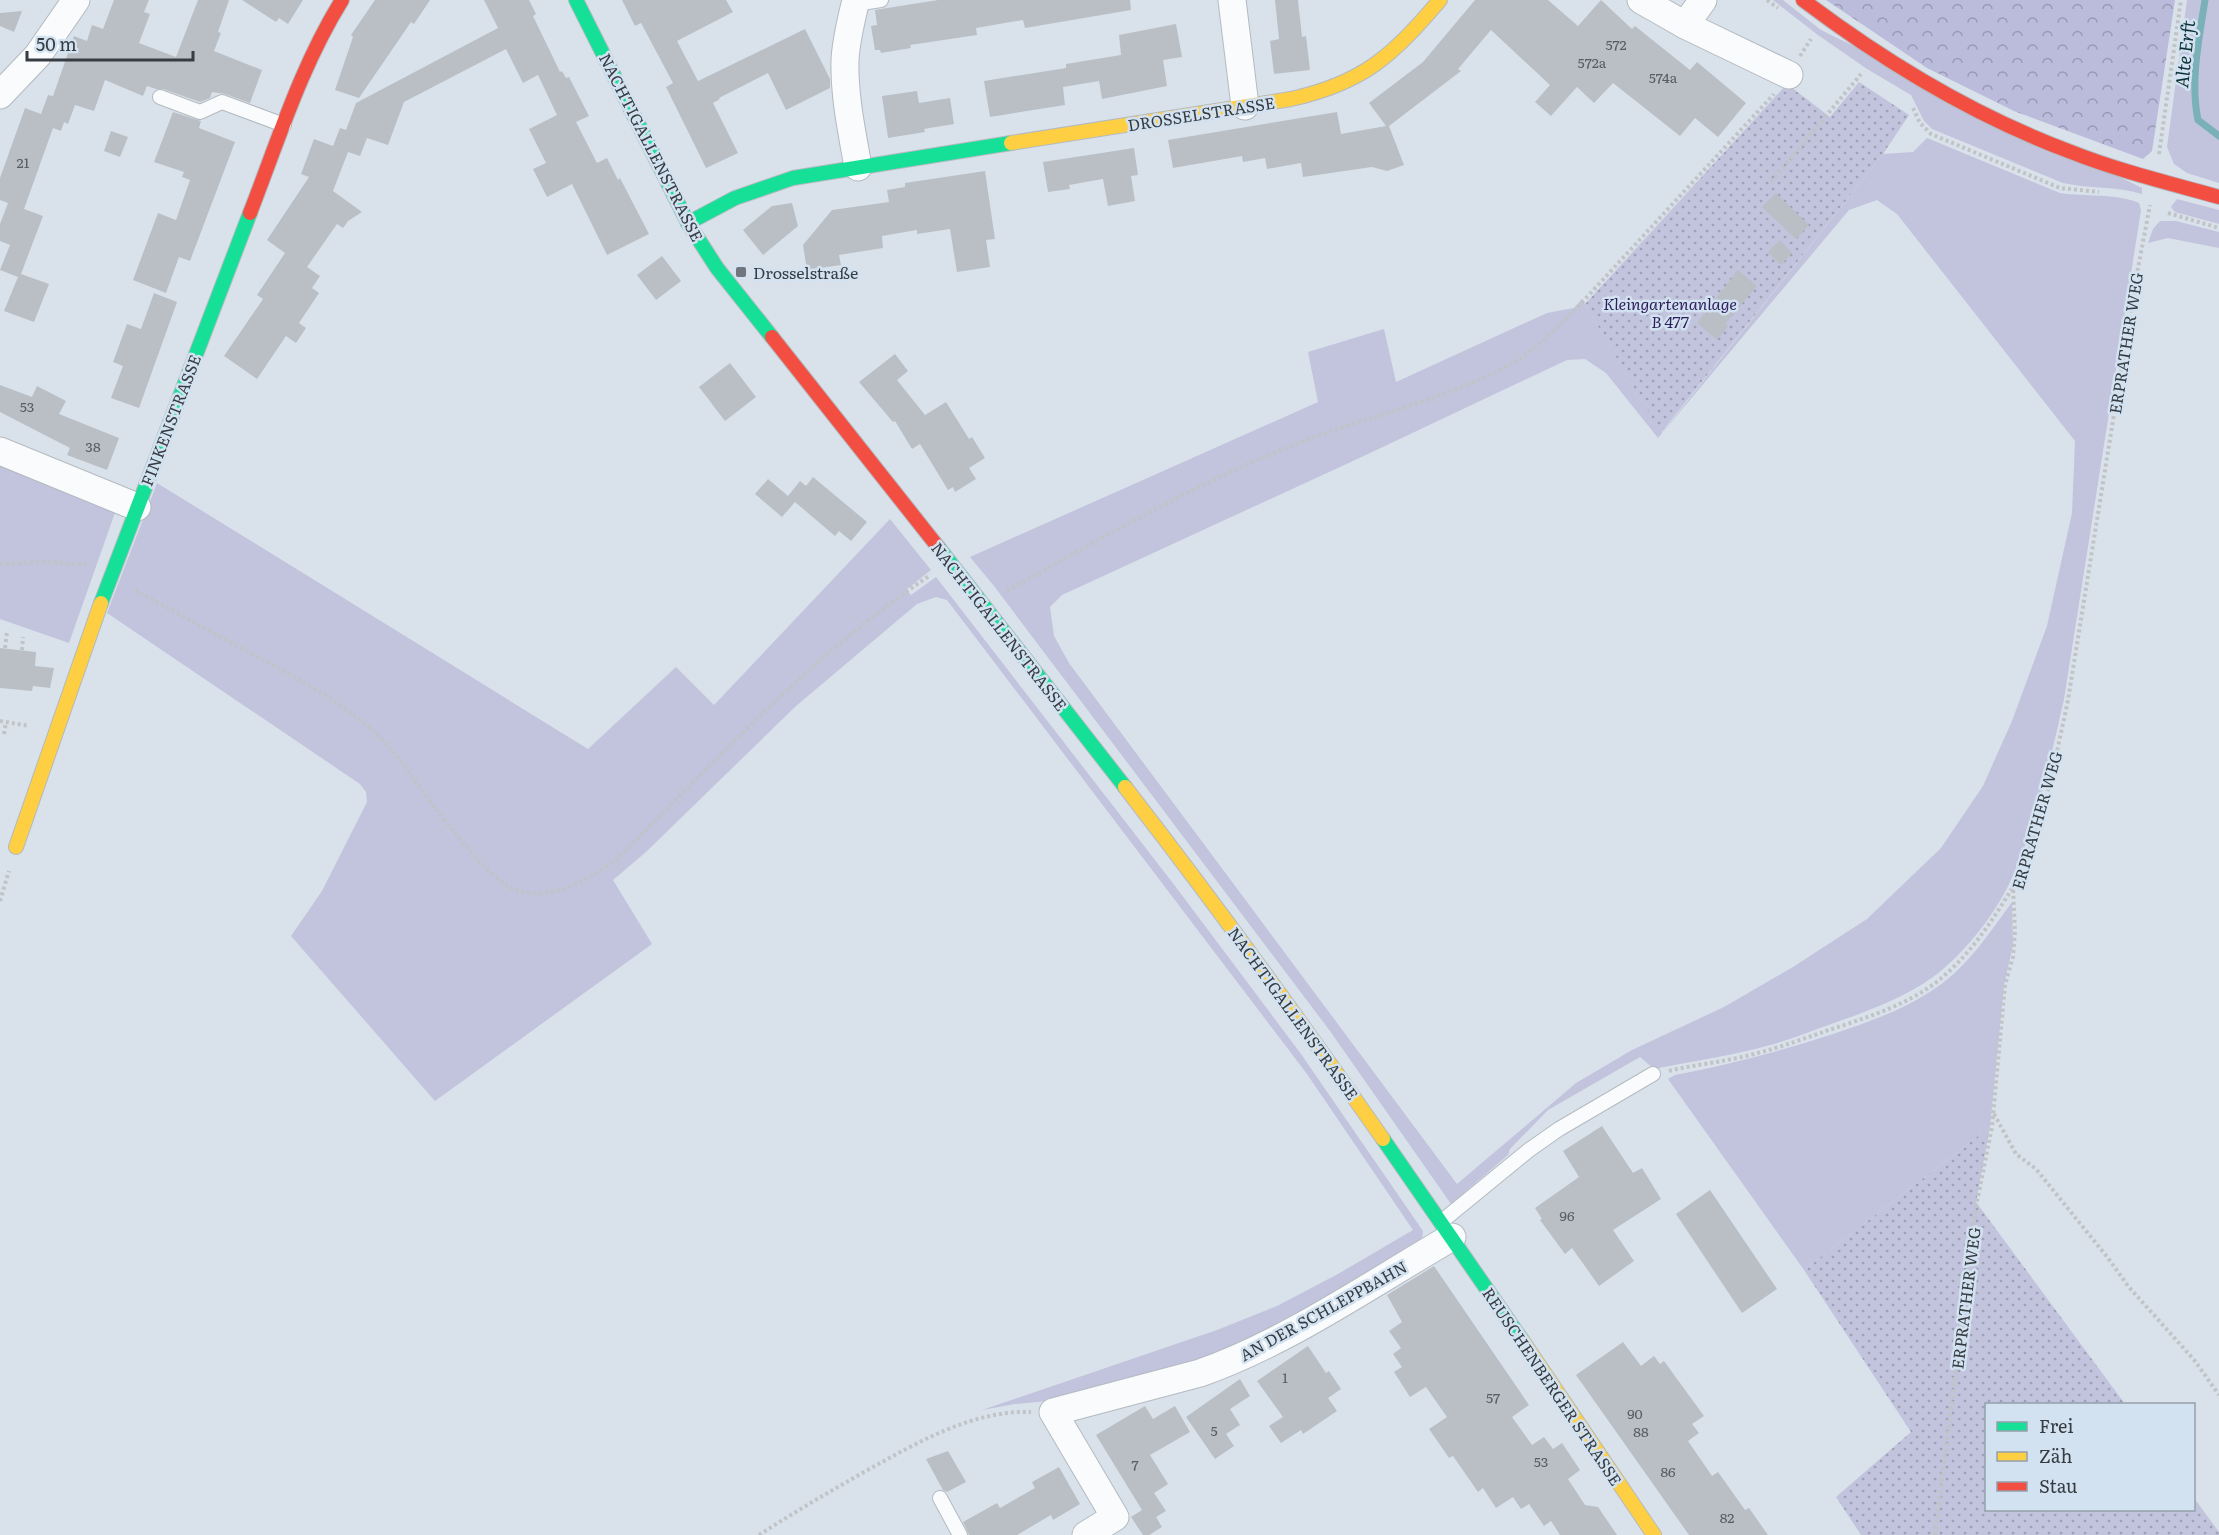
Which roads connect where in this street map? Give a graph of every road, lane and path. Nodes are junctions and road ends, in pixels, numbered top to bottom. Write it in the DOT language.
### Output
graph roads {
  1 [pos="76,0"];
  2 [pos="342,0"];
  3 [pos="576,0"];
  4 [pos="882,0"];
  5 [pos="1232,0"];
  6 [pos="1440,0"];
  7 [pos="1641,0"];
  8 [pos="1703,0"];
  9 [pos="1803,0"];
  10 [pos="2181,0"];
  11 [pos="855,2"];
  12 [pos="1685,25"];
  13 [pos="1813,36"];
  14 [pos="1864,71"];
  15 [pos="1789,75"];
  16 [pos="0,95"];
  17 [pos="160,97"];
  18 [pos="1245,106"];
  19 [pos="284,125"];
  20 [pos="858,167"];
  21 [pos="2155,179"];
  22 [pos="1771,182"];
  23 [pos="2219,197"];
  24 [pos="688,223"];
  25 [pos="0,451"];
  26 [pos="137,507"];
  27 [pos="950,562"];
  28 [pos="0,564"];
  29 [pos="111,577"];
  30 [pos="983,604"];
  31 [pos="7,632"];
  32 [pos="23,636"];
  33 [pos="5,648"];
  34 [pos="22,650"];
  35 [pos="6,722"];
  36 [pos="4,734"];
  37 [pos="16,847"];
  38 [pos="2013,887"];
  39 [pos="1653,1074"];
  40 [pos="1994,1113"];
  41 [pos="1446,1230"];
  42 [pos="2219,1395"];
  43 [pos="1053,1412"];
  44 [pos="940,1498"];
  45 [pos="759,1535"];
  46 [pos="960,1535"];
  47 [pos="1086,1535"];
  48 [pos="1654,1535"];
  49 [pos="1935,1535"];
  1 -- 16 [label="street"];
  2 -- 19 [label="main road, FINKENSTRASSE"];
  3 -- 24 [label="main road, NACHTIGALLENSTRASSE"];
  4 -- 11 [label="lane"];
  5 -- 18 [label="street"];
  6 -- 18 [label="main road, DROSSELSTRASSE"];
  7 -- 12 [label="street"];
  8 -- 12 [label="street"];
  9 -- 21 [label="main road"];
  10 -- 21 [label="path, ERPRATHER WEG"];
  11 -- 20 [label="street"];
  12 -- 15 [label="street"];
  13 -- 15 [label="path"];
  14 -- 22 [label="path"];
  15 -- 30 [label="path"];
  17 -- 19 [label="lane"];
  18 -- 20 [label="main road, DROSSELSTRASSE"];
  19 -- 26 [label="main road, FINKENSTRASSE"];
  20 -- 24 [label="main road, DROSSELSTRASSE"];
  21 -- 23 [label="main road"];
  21 -- 38 [label="path, ERPRATHER WEG"];
  24 -- 27 [label="main road, NACHTIGALLENSTRASSE"];
  25 -- 26 [label="street"];
  26 -- 29 [label="main road, FINKENSTRASSE"];
  27 -- 29 [label="path"];
  27 -- 30 [label="main road, NACHTIGALLENSTRASSE"];
  28 -- 29 [label="path"];
  29 -- 37 [label="main road, FINKENSTRASSE"];
  30 -- 41 [label="main road, NACHTIGALLENSTRASSE"];
  31 -- 33 [label="path"];
  32 -- 34 [label="path"];
  35 -- 36 [label="path"];
  38 -- 39 [label="path"];
  38 -- 49 [label="path, ERPRATHER WEG"];
  39 -- 41 [label="lane"];
  40 -- 42 [label="path"];
  41 -- 43 [label="street, AN DER SCHLEPPBAHN"];
  41 -- 48 [label="main road, REUSCHENBERGER STRASSE"];
  43 -- 45 [label="path"];
  43 -- 47 [label="street"];
  44 -- 46 [label="lane"];
}
